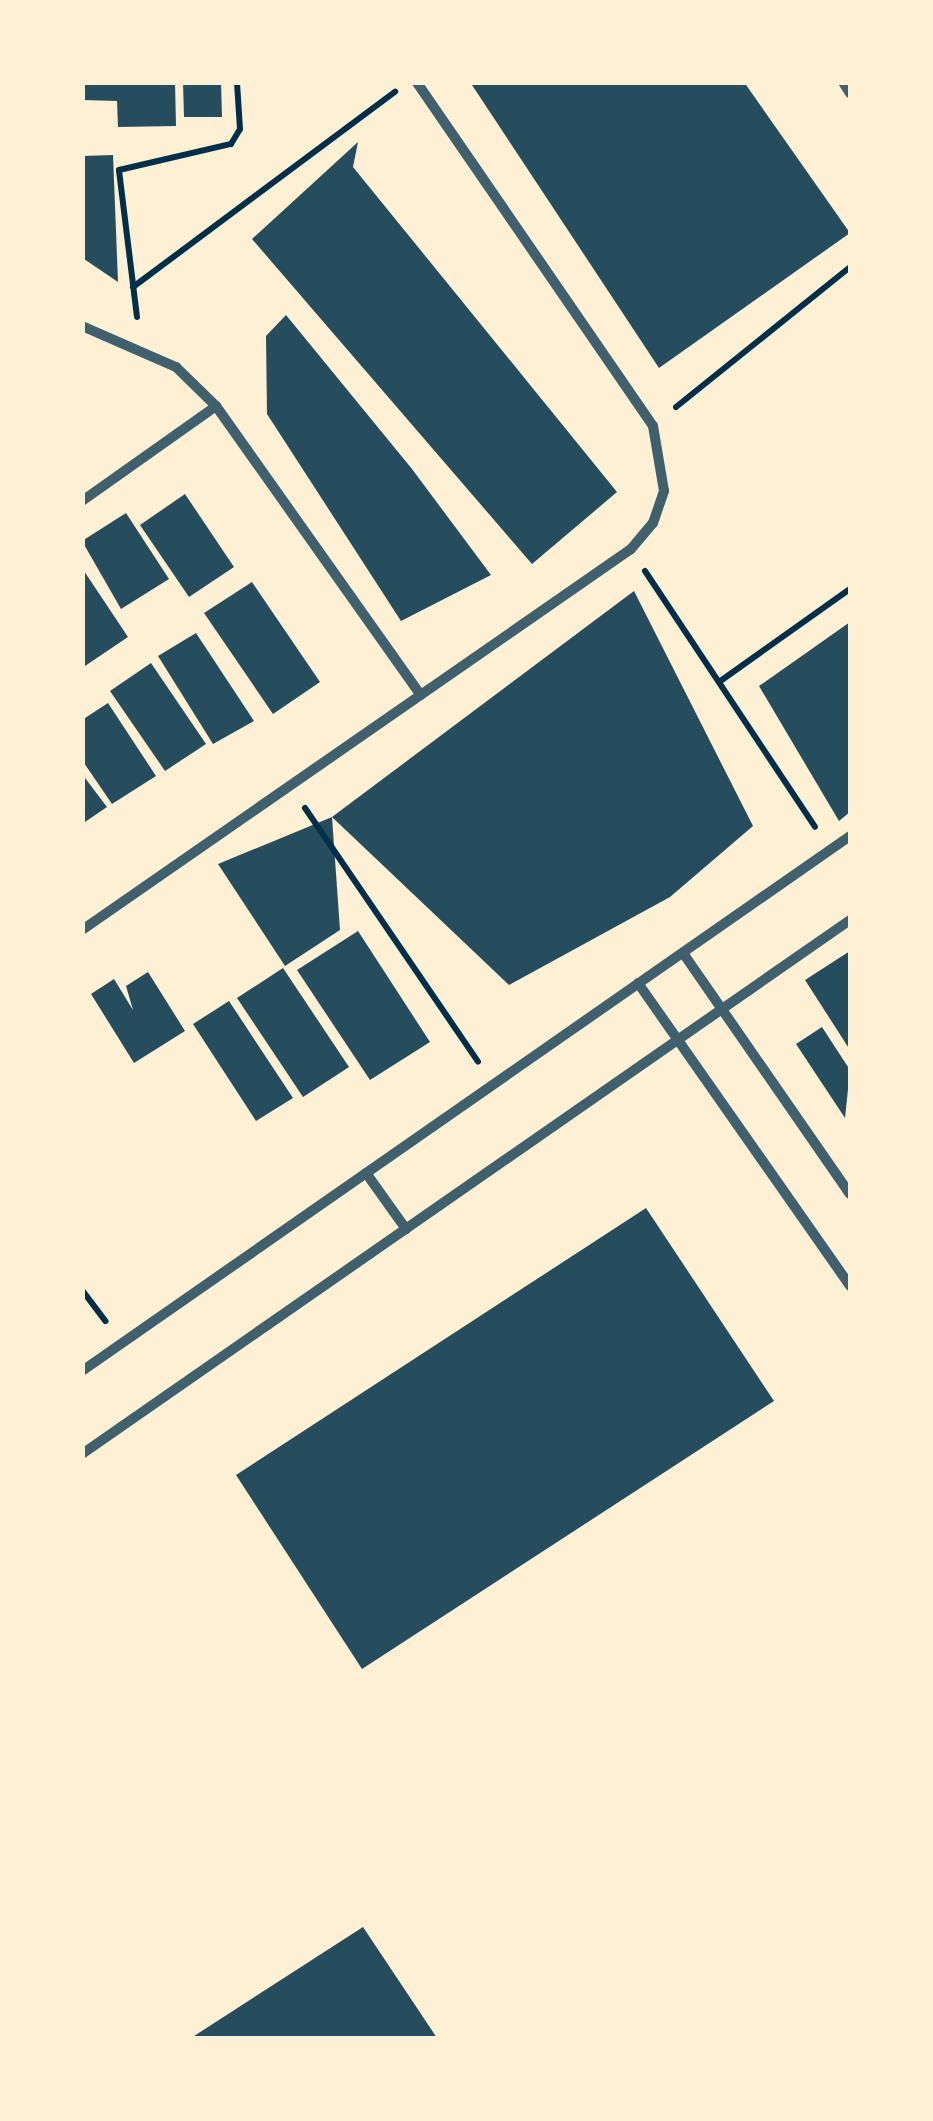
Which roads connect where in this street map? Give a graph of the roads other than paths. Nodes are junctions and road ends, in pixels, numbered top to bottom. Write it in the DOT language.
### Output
graph roads {
  1 [pos="417,82"];
  2 [pos="843,82"];
  3 [pos="850,93"];
  4 [pos="82,326"];
  5 [pos="216,406"];
  6 [pos="82,501"];
  7 [pos="421,696"];
  8 [pos="850,836"];
  9 [pos="850,920"];
  10 [pos="82,930"];
  11 [pos="683,952"];
  12 [pos="638,983"];
  13 [pos="722,1009"];
  14 [pos="678,1040"];
  15 [pos="366,1174"];
  16 [pos="850,1194"];
  17 [pos="406,1228"];
  18 [pos="850,1286"];
  19 [pos="82,1370"];
  20 [pos="82,1454"];
  1 -- 7 [label="street"];
  2 -- 3 [label="street"];
  4 -- 5 [label="street"];
  5 -- 6 [label="street"];
  5 -- 7 [label="street"];
  7 -- 10 [label="street"];
  8 -- 11 [label="street"];
  9 -- 13 [label="street"];
  11 -- 12 [label="street"];
  11 -- 13 [label="street"];
  12 -- 14 [label="street"];
  12 -- 15 [label="street"];
  13 -- 14 [label="street"];
  13 -- 16 [label="street"];
  14 -- 17 [label="street"];
  14 -- 18 [label="street"];
  15 -- 17 [label="street"];
  15 -- 19 [label="street"];
  17 -- 20 [label="street"];
}
